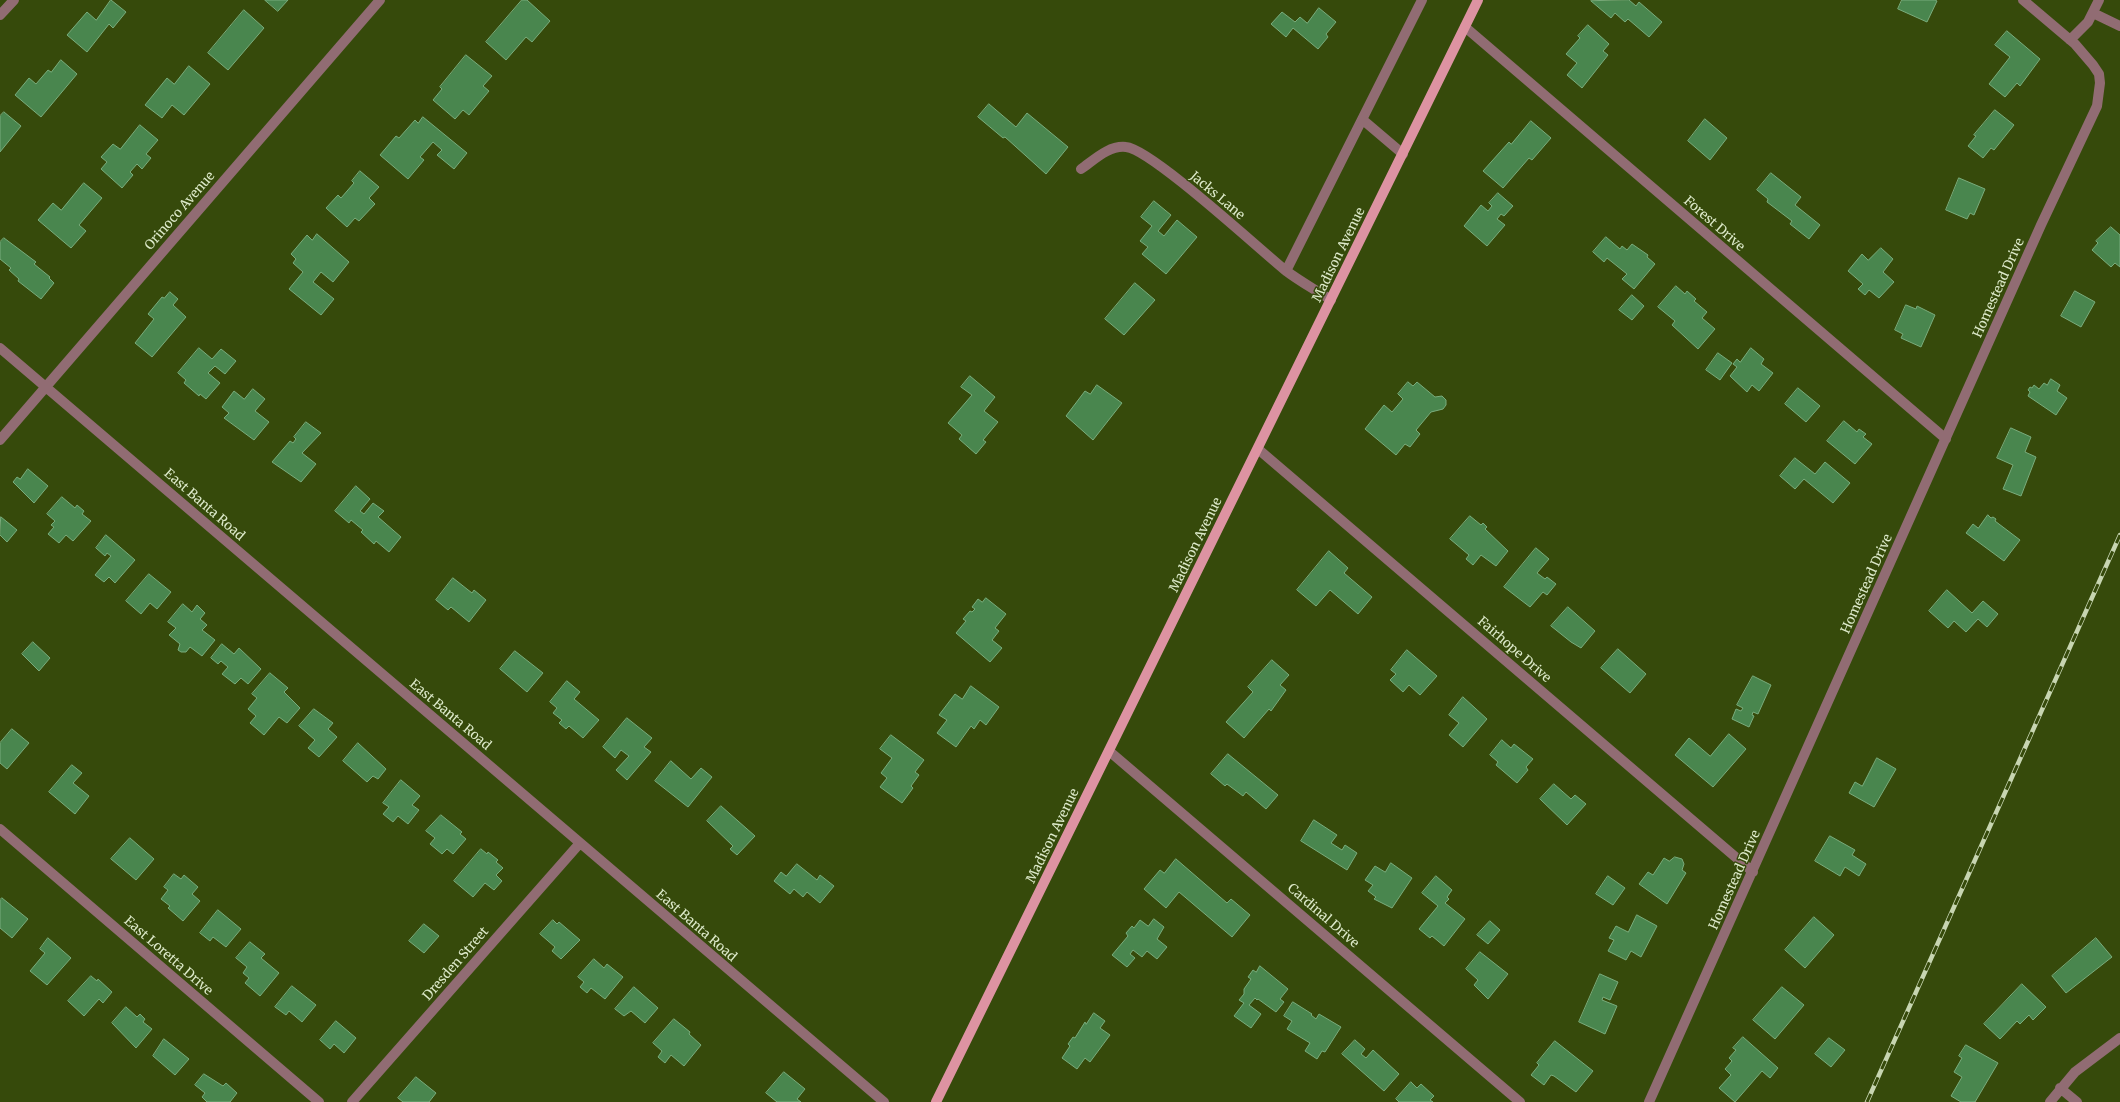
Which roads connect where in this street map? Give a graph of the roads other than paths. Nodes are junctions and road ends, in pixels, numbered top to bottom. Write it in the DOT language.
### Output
graph roads {
  1 [pos="14,0"];
  2 [pos="380,0"];
  3 [pos="1422,0"];
  4 [pos="1478,0"];
  5 [pos="2099,0"];
  6 [pos="2027,1"];
  7 [pos="2092,13"];
  8 [pos="0,16"];
  9 [pos="2120,26"];
  10 [pos="1465,27"];
  11 [pos="2070,40"];
  12 [pos="1363,120"];
  13 [pos="1403,154"];
  14 [pos="1081,169"];
  15 [pos="1286,271"];
  16 [pos="1331,300"];
  17 [pos="0,348"];
  18 [pos="45,386"];
  19 [pos="1946,439"];
  20 [pos="0,440"];
  21 [pos="1258,449"];
  22 [pos="1109,750"];
  23 [pos="0,829"];
  24 [pos="580,843"];
  25 [pos="1753,872"];
  26 [pos="2120,1038"];
  27 [pos="2060,1088"];
  28 [pos="881,1101"];
  29 [pos="319,1102"];
  30 [pos="352,1102"];
  31 [pos="936,1102"];
  32 [pos="1520,1102"];
  33 [pos="1649,1102"];
  34 [pos="2050,1102"];
  35 [pos="2077,1102"];
  1 -- 8 [label="street"];
  2 -- 18 [label="street, Orinoco Avenue"];
  3 -- 12 [label="street"];
  4 -- 10 [label="main road, Madison Avenue"];
  5 -- 7 [label="street"];
  6 -- 11 [label="street"];
  7 -- 9 [label="street"];
  7 -- 11 [label="street"];
  10 -- 13 [label="main road, Madison Avenue"];
  10 -- 19 [label="street, Forest Drive"];
  11 -- 19 [label="street, Homestead Drive"];
  12 -- 13 [label="street"];
  12 -- 15 [label="street"];
  13 -- 16 [label="main road, Madison Avenue"];
  14 -- 15 [label="street, Jacks Lane"];
  15 -- 16 [label="street, Jacks Lane"];
  16 -- 21 [label="main road, Madison Avenue"];
  17 -- 18 [label="street, East Banta Road"];
  18 -- 20 [label="street, Orinoco Avenue"];
  18 -- 24 [label="street, East Banta Road"];
  19 -- 25 [label="street, Homestead Drive"];
  21 -- 22 [label="main road, Madison Avenue"];
  21 -- 25 [label="street, Fairhope Drive"];
  22 -- 31 [label="main road, Madison Avenue"];
  22 -- 32 [label="street, Cardinal Drive"];
  23 -- 29 [label="street, East Loretta Drive"];
  24 -- 28 [label="street, East Banta Road"];
  24 -- 30 [label="street, Dresden Street"];
  25 -- 33 [label="street, Homestead Drive"];
  26 -- 27 [label="street"];
  27 -- 34 [label="street"];
  27 -- 35 [label="street"];
}
